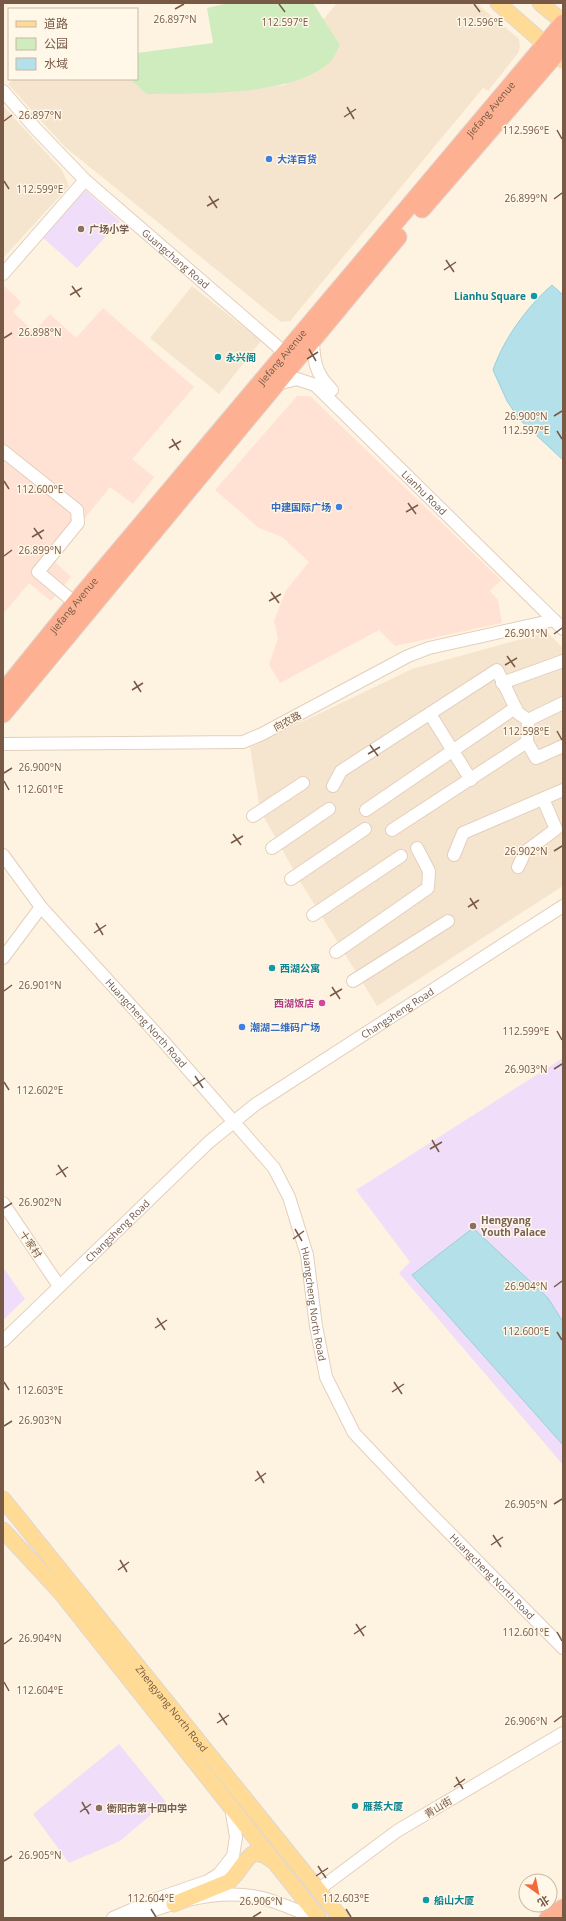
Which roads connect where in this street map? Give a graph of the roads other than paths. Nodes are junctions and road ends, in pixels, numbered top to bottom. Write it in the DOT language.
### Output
graph roads {
  1 [pos="498,3"];
  2 [pos="540,3"];
  3 [pos="563,23"];
  4 [pos="557,51"];
  5 [pos="3,91"];
  6 [pos="86,180"];
  7 [pos="3,274"];
  8 [pos="313,342"];
  9 [pos="285,353"];
  10 [pos="277,384"];
  11 [pos="3,451"];
  12 [pos="75,603"];
  13 [pos="560,622"];
  14 [pos="563,661"];
  15 [pos="502,684"];
  16 [pos="3,692"];
  17 [pos="563,703"];
  18 [pos="515,708"];
  19 [pos="3,714"];
  20 [pos="430,714"];
  21 [pos="528,720"];
  22 [pos="527,742"];
  23 [pos="3,744"];
  24 [pos="563,746"];
  25 [pos="453,752"];
  26 [pos="471,780"];
  27 [pos="303,783"];
  28 [pos="333,786"];
  29 [pos="563,790"];
  30 [pos="543,799"];
  31 [pos="329,809"];
  32 [pos="366,810"];
  33 [pos="253,816"];
  34 [pos="365,829"];
  35 [pos="392,830"];
  36 [pos="272,848"];
  37 [pos="417,848"];
  38 [pos="3,855"];
  39 [pos="401,856"];
  40 [pos="454,856"];
  41 [pos="518,867"];
  42 [pos="291,879"];
  43 [pos="563,906"];
  44 [pos="41,907"];
  45 [pos="563,914"];
  46 [pos="313,915"];
  47 [pos="448,921"];
  48 [pos="336,952"];
  49 [pos="3,958"];
  50 [pos="353,981"];
  51 [pos="234,1122"];
  52 [pos="3,1203"];
  53 [pos="59,1286"];
  54 [pos="3,1341"];
  55 [pos="3,1499"];
  56 [pos="3,1530"];
  57 [pos="563,1648"];
  58 [pos="563,1733"];
  59 [pos="231,1806"];
  60 [pos="275,1862"];
  61 [pos="318,1890"];
  62 [pos="174,1904"];
  63 [pos="563,1908"];
  64 [pos="113,1918"];
  65 [pos="134,1918"];
  66 [pos="314,1918"];
  67 [pos="319,1918"];
  68 [pos="341,1918"];
  69 [pos="548,1918"];
  1 -- 4 [label="main road"];
  2 -- 3 [label="main road"];
  3 -- 4 [label="highway, Jiefang Avenue"];
  4 -- 8 [label="highway, Jiefang Avenue"];
  4 -- 9 [label="highway, Jiefang Avenue"];
  5 -- 6 [label="street, Guangchang Road"];
  6 -- 7 [label="street"];
  6 -- 9 [label="street, Guangchang Road"];
  8 -- 10 [label="highway, Jiefang Avenue"];
  8 -- 13 [label="street, Lianhu Road"];
  9 -- 12 [label="highway, Jiefang Avenue"];
  10 -- 13 [label="street, Lianhu Road"];
  10 -- 19 [label="highway, Jiefang Avenue"];
  11 -- 12 [label="street"];
  12 -- 16 [label="highway, Jiefang Avenue"];
  13 -- 23 [label="street, 向农路"];
  14 -- 15 [label="street"];
  15 -- 18 [label="street"];
  15 -- 20 [label="street"];
  17 -- 21 [label="street"];
  18 -- 21 [label="street"];
  18 -- 25 [label="street"];
  20 -- 25 [label="street"];
  20 -- 28 [label="street"];
  21 -- 22 [label="street"];
  22 -- 24 [label="street"];
  22 -- 26 [label="street"];
  25 -- 26 [label="street"];
  25 -- 32 [label="street"];
  26 -- 35 [label="street"];
  27 -- 33 [label="street"];
  29 -- 30 [label="street"];
  30 -- 40 [label="street"];
  30 -- 41 [label="street"];
  31 -- 36 [label="street"];
  34 -- 42 [label="street"];
  37 -- 48 [label="street"];
  38 -- 44 [label="street, Huangcheng North Road"];
  39 -- 46 [label="street"];
  43 -- 51 [label="street, Changsheng Road"];
  44 -- 49 [label="street"];
  44 -- 51 [label="street, Huangcheng North Road"];
  45 -- 51 [label="street, Changsheng Road"];
  47 -- 50 [label="street"];
  51 -- 53 [label="street, Changsheng Road"];
  51 -- 57 [label="street, Huangcheng North Road"];
  52 -- 53 [label="street, 十家村"];
  53 -- 54 [label="street, Changsheng Road"];
  55 -- 61 [label="main road, Zhengyang North Road"];
  56 -- 59 [label="main road, Zhengyang North Road"];
  58 -- 61 [label="street, 青山街"];
  59 -- 60 [label="main road, Zhengyang North Road"];
  59 -- 64 [label="street"];
  60 -- 62 [label="main road"];
  60 -- 67 [label="main road, Zhengyang North Road"];
  61 -- 68 [label="main road, Zhengyang North Road"];
  62 -- 65 [label="street"];
  62 -- 66 [label="street"];
  63 -- 69 [label="highway"];
}
